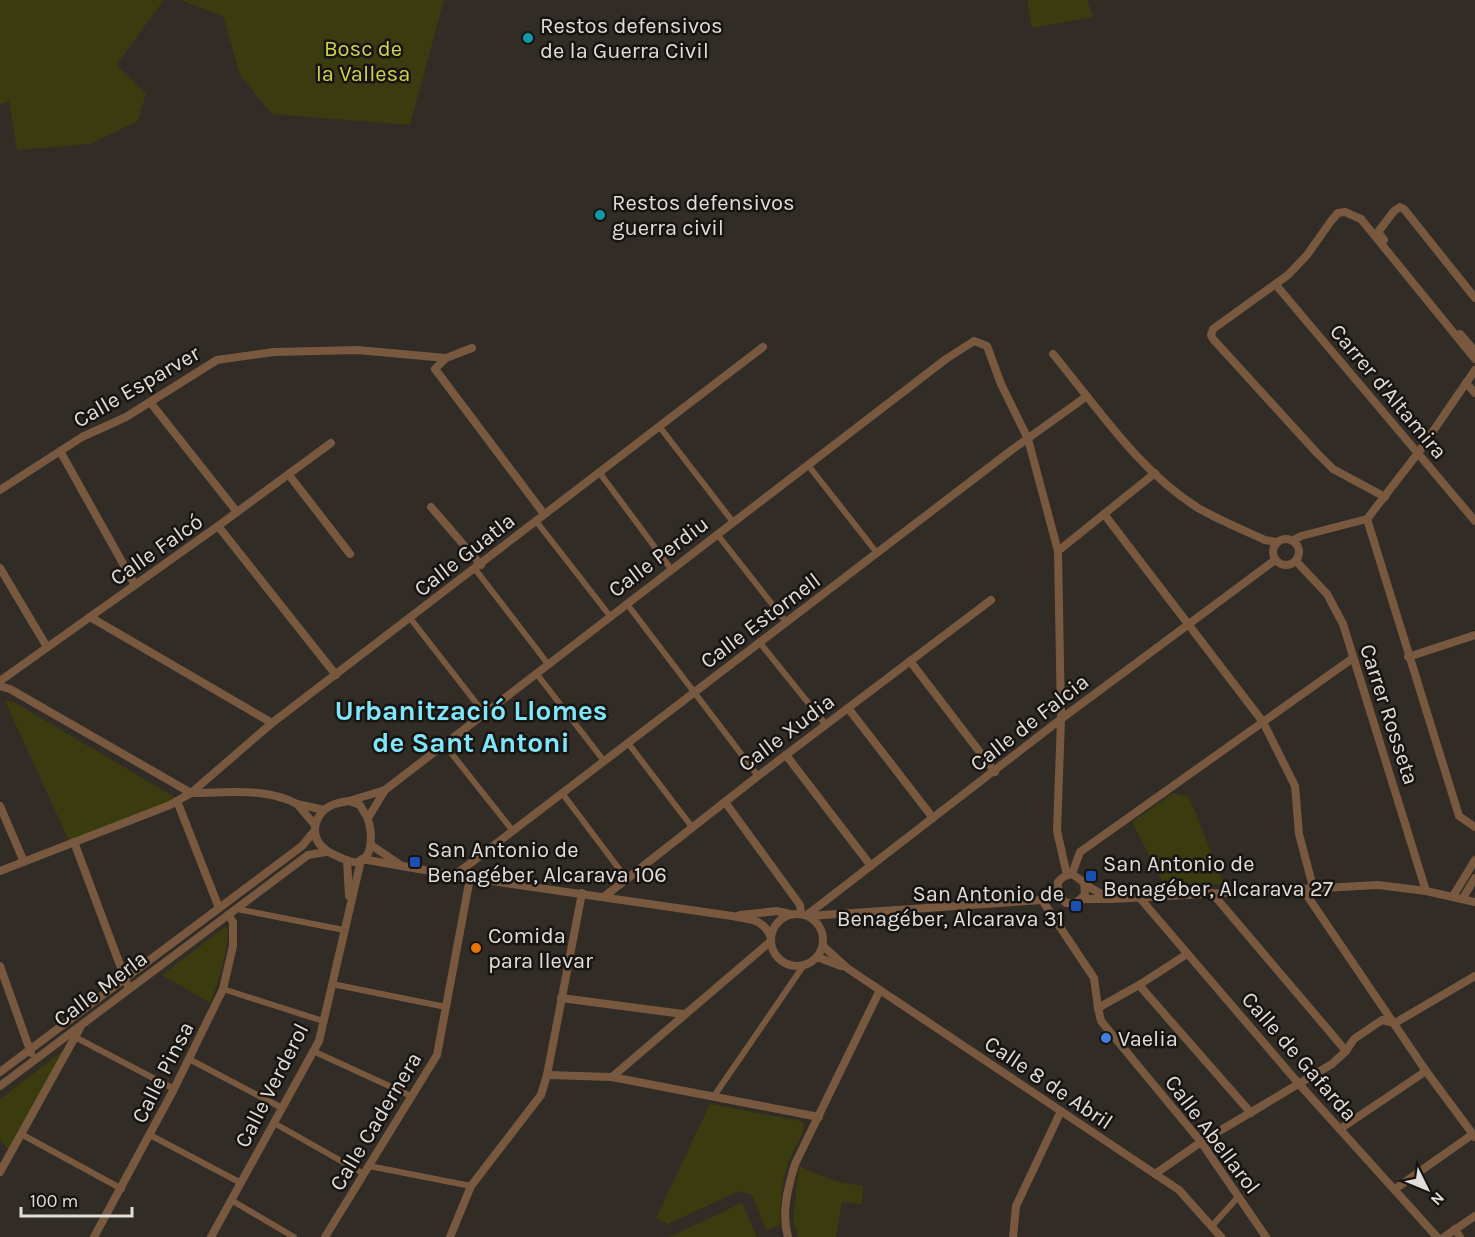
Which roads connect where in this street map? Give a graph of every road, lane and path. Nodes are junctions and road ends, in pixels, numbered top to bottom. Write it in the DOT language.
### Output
graph roads {
  1 [pos="1275,285"];
  2 [pos="1475,298"];
  3 [pos="763,347"];
  4 [pos="1473,347"];
  5 [pos="472,348"];
  6 [pos="1053,354"];
  7 [pos="446,358"];
  8 [pos="1475,359"];
  9 [pos="1475,370"];
  10 [pos="1467,383"];
  11 [pos="1475,393"];
  12 [pos="1087,396"];
  13 [pos="150,402"];
  14 [pos="659,426"];
  15 [pos="1028,439"];
  16 [pos="331,443"];
  17 [pos="60,451"];
  18 [pos="1418,453"];
  19 [pos="808,465"];
  20 [pos="599,472"];
  21 [pos="1155,473"];
  22 [pos="289,475"];
  23 [pos="0,490"];
  24 [pos="1384,497"];
  25 [pos="431,507"];
  26 [pos="237,512"];
  27 [pos="544,514"];
  28 [pos="1104,514"];
  29 [pos="1367,519"];
  30 [pos="536,521"];
  31 [pos="1475,521"];
  32 [pos="733,522"];
  33 [pos="218,526"];
  34 [pos="717,534"];
  35 [pos="1294,540"];
  36 [pos="1276,542"];
  37 [pos="1058,551"];
  38 [pos="877,553"];
  39 [pos="350,554"];
  40 [pos="1275,560"];
  41 [pos="1296,561"];
  42 [pos="478,567"];
  43 [pos="0,568"];
  44 [pos="671,569"];
  45 [pos="135,585"];
  46 [pos="991,600"];
  47 [pos="627,603"];
  48 [pos="610,616"];
  49 [pos="90,617"];
  50 [pos="410,618"];
  51 [pos="786,622"];
  52 [pos="1189,623"];
  53 [pos="1475,635"];
  54 [pos="760,643"];
  55 [pos="46,647"];
  56 [pos="1408,657"];
  57 [pos="1353,658"];
  58 [pos="910,661"];
  59 [pos="548,664"];
  60 [pos="536,673"];
  61 [pos="336,675"];
  62 [pos="0,681"];
  63 [pos="0,686"];
  64 [pos="694,693"];
  65 [pos="848,708"];
  66 [pos="484,713"];
  67 [pos="1061,719"];
  68 [pos="1263,722"];
  69 [pos="272,723"];
  70 [pos="826,725"];
  71 [pos="628,743"];
  72 [pos="444,744"];
  73 [pos="786,755"];
  74 [pos="604,761"];
  75 [pos="995,772"];
  76 [pos="758,776"];
  77 [pos="385,790"];
  78 [pos="191,793"];
  79 [pos="562,794"];
  80 [pos="177,801"];
  81 [pos="349,801"];
  82 [pos="725,802"];
  83 [pos="297,804"];
  84 [pos="0,806"];
  85 [pos="324,810"];
  86 [pos="368,818"];
  87 [pos="933,818"];
  88 [pos="692,827"];
  89 [pos="1475,827"];
  90 [pos="315,828"];
  91 [pos="513,831"];
  92 [pos="74,842"];
  93 [pos="371,845"];
  94 [pos="326,852"];
  95 [pos="361,860"];
  96 [pos="1475,860"];
  97 [pos="347,861"];
  98 [pos="24,862"];
  99 [pos="871,866"];
  100 [pos="405,868"];
  101 [pos="0,871"];
  102 [pos="455,875"];
  103 [pos="1070,875"];
  104 [pos="470,878"];
  105 [pos="626,878"];
  106 [pos="1475,878"];
  107 [pos="1084,883"];
  108 [pos="1313,887"];
  109 [pos="1302,888"];
  110 [pos="1426,891"];
  111 [pos="582,893"];
  112 [pos="1212,893"];
  113 [pos="1058,895"];
  114 [pos="605,896"];
  115 [pos="1453,896"];
  116 [pos="1139,897"];
  117 [pos="1463,898"];
  118 [pos="1082,899"];
  119 [pos="1111,899"];
  120 [pos="1042,900"];
  121 [pos="1475,902"];
  122 [pos="350,905"];
  123 [pos="220,907"];
  124 [pos="230,914"];
  125 [pos="790,914"];
  126 [pos="837,914"];
  127 [pos="806,915"];
  128 [pos="732,916"];
  129 [pos="344,930"];
  130 [pos="822,930"];
  131 [pos="771,939"];
  132 [pos="823,946"];
  133 [pos="1187,954"];
  134 [pos="817,957"];
  135 [pos="804,965"];
  136 [pos="0,966"];
  137 [pos="847,968"];
  138 [pos="1475,976"];
  139 [pos="124,977"];
  140 [pos="332,984"];
  141 [pos="1139,985"];
  142 [pos="129,989"];
  143 [pos="223,989"];
  144 [pos="880,990"];
  145 [pos="561,998"];
  146 [pos="446,1007"];
  147 [pos="1098,1008"];
  148 [pos="683,1014"];
  149 [pos="323,1021"];
  150 [pos="1395,1023"];
  151 [pos="82,1024"];
  152 [pos="75,1037"];
  153 [pos="29,1050"];
  154 [pos="313,1051"];
  155 [pos="1346,1051"];
  156 [pos="189,1059"];
  157 [pos="34,1060"];
  158 [pos="1426,1071"];
  159 [pos="0,1072"];
  160 [pos="547,1075"];
  161 [pos="612,1077"];
  162 [pos="1299,1084"];
  163 [pos="0,1086"];
  164 [pos="174,1089"];
  165 [pos="411,1096"];
  166 [pos="714,1096"];
  167 [pos="282,1108"];
  168 [pos="1061,1111"];
  169 [pos="1251,1113"];
  170 [pos="819,1117"];
  171 [pos="274,1123"];
  172 [pos="1340,1129"];
  173 [pos="21,1134"];
  174 [pos="150,1135"];
  175 [pos="1474,1136"];
  176 [pos="1201,1142"];
  177 [pos="366,1170"];
  178 [pos="0,1173"];
  179 [pos="1155,1174"];
  180 [pos="241,1183"];
  181 [pos="471,1186"];
  182 [pos="122,1189"];
  183 [pos="1395,1189"];
  184 [pos="1238,1197"];
  185 [pos="231,1200"];
  186 [pos="1475,1216"];
  187 [pos="1212,1226"];
  188 [pos="1458,1233"];
  189 [pos="94,1237"];
  190 [pos="211,1237"];
  191 [pos="294,1237"];
  192 [pos="325,1237"];
  193 [pos="450,1237"];
  194 [pos="788,1237"];
  195 [pos="1013,1237"];
  196 [pos="1221,1237"];
  197 [pos="1266,1237"];
  198 [pos="1437,1237"];
  199 [pos="1444,1237"];
  1 -- 8 [label="street"];
  1 -- 18 [label="street, Carrer d'Altamira"];
  1 -- 24 [label="street"];
  2 -- 4 [label="street"];
  3 -- 14 [label="street, Calle Guatla"];
  5 -- 7 [label="street"];
  6 -- 12 [label="street"];
  7 -- 13 [label="street, Calle Esparver"];
  7 -- 27 [label="street"];
  9 -- 10 [label="street"];
  10 -- 11 [label="street"];
  10 -- 18 [label="street"];
  12 -- 15 [label="street, Calle Estornell"];
  12 -- 21 [label="street"];
  13 -- 17 [label="street, Calle Esparver"];
  13 -- 26 [label="street"];
  14 -- 20 [label="street, Calle Guatla"];
  14 -- 32 [label="street"];
  15 -- 19 [label="street, Calle Perdiu"];
  15 -- 37 [label="street"];
  15 -- 38 [label="street, Calle Estornell"];
  16 -- 22 [label="street, Calle Falcó"];
  17 -- 23 [label="street, Calle Esparver"];
  17 -- 45 [label="street"];
  18 -- 24 [label="street"];
  18 -- 31 [label="street, Carrer d'Altamira"];
  19 -- 32 [label="street, Calle Perdiu"];
  19 -- 38 [label="street"];
  20 -- 27 [label="street, Calle Guatla"];
  20 -- 44 [label="street"];
  21 -- 28 [label="street"];
  21 -- 36 [label="street"];
  22 -- 26 [label="street, Calle Falcó"];
  22 -- 39 [label="street"];
  24 -- 29 [label="street"];
  25 -- 42 [label="street"];
  26 -- 33 [label="street, Calle Falcó"];
  27 -- 30 [label="street, Calle Guatla"];
  28 -- 37 [label="street"];
  28 -- 52 [label="street"];
  29 -- 35 [label="street"];
  29 -- 56 [label="street"];
  30 -- 42 [label="street, Calle Guatla"];
  30 -- 48 [label="street"];
  32 -- 34 [label="street, Calle Perdiu"];
  33 -- 45 [label="street, Calle Falcó"];
  33 -- 61 [label="street"];
  34 -- 44 [label="street, Calle Perdiu"];
  34 -- 51 [label="street"];
  35 -- 36 [label="street"];
  35 -- 41 [label="street"];
  36 -- 40 [label="street"];
  37 -- 67 [label="street"];
  38 -- 51 [label="street, Calle Estornell"];
  40 -- 41 [label="street"];
  40 -- 52 [label="street, Calle de Falcia"];
  41 -- 57 [label="street, Carrer Rosseta"];
  42 -- 50 [label="street, Calle Guatla"];
  42 -- 59 [label="street"];
  43 -- 55 [label="street"];
  44 -- 47 [label="street, Calle Perdiu"];
  45 -- 49 [label="street, Calle Falcó"];
  46 -- 58 [label="street, Calle Xudia"];
  47 -- 48 [label="street, Calle Perdiu"];
  47 -- 64 [label="street"];
  48 -- 59 [label="street, Calle Perdiu"];
  49 -- 55 [label="street, Calle Falcó"];
  49 -- 69 [label="street"];
  50 -- 61 [label="street, Calle Guatla"];
  50 -- 66 [label="street"];
  51 -- 54 [label="street, Calle Estornell"];
  52 -- 67 [label="street, Calle de Falcia"];
  52 -- 68 [label="street"];
  53 -- 56 [label="street"];
  54 -- 64 [label="street, Calle Estornell"];
  54 -- 70 [label="street"];
  55 -- 62 [label="street, Calle Falcó"];
  56 -- 89 [label="street"];
  57 -- 68 [label="street"];
  57 -- 110 [label="street, Carrer Rosseta"];
  58 -- 65 [label="street, Calle Xudia"];
  58 -- 75 [label="street"];
  59 -- 60 [label="street, Calle Perdiu"];
  60 -- 66 [label="street, Calle Perdiu"];
  60 -- 74 [label="street"];
  61 -- 69 [label="street, Calle Guatla"];
  63 -- 78 [label="street"];
  64 -- 71 [label="street, Calle Estornell"];
  64 -- 76 [label="street"];
  65 -- 70 [label="street, Calle Xudia"];
  65 -- 87 [label="street"];
  66 -- 72 [label="street, Calle Perdiu"];
  67 -- 75 [label="street, Calle de Falcia"];
  67 -- 103 [label="street"];
  68 -- 103 [label="street"];
  68 -- 108 [label="street"];
  69 -- 78 [label="street, Calle Guatla"];
  70 -- 73 [label="street, Calle Xudia"];
  71 -- 74 [label="street, Calle Estornell"];
  71 -- 88 [label="street"];
  72 -- 77 [label="street, Calle Perdiu"];
  72 -- 91 [label="street"];
  73 -- 76 [label="street, Calle Xudia"];
  73 -- 99 [label="street"];
  74 -- 79 [label="street, Calle Estornell"];
  75 -- 87 [label="street, Calle de Falcia"];
  76 -- 82 [label="street, Calle Xudia"];
  77 -- 81 [label="street, Calle Perdiu"];
  77 -- 86 [label="street, Calle Perdiu"];
  78 -- 80 [label="street, Calle Guatla"];
  78 -- 83 [label="street"];
  79 -- 91 [label="street, Calle Estornell"];
  79 -- 105 [label="street"];
  80 -- 92 [label="street, Calle Guatla"];
  80 -- 123 [label="street"];
  81 -- 85 [label="street"];
  81 -- 86 [label="street"];
  82 -- 88 [label="street, Calle Xudia"];
  82 -- 127 [label="street"];
  83 -- 85 [label="street"];
  83 -- 90 [label="street"];
  84 -- 98 [label="street"];
  85 -- 90 [label="street"];
  86 -- 93 [label="street"];
  87 -- 99 [label="street, Calle de Falcia"];
  88 -- 105 [label="street, Calle Xudia"];
  90 -- 94 [label="street"];
  90 -- 123 [label="street, Calle Merla"];
  91 -- 102 [label="street, Calle Estornell"];
  92 -- 98 [label="street, Calle Guatla"];
  92 -- 139 [label="street"];
  93 -- 95 [label="street"];
  93 -- 100 [label="street"];
  94 -- 97 [label="street"];
  94 -- 124 [label="street, Calle Merla"];
  95 -- 97 [label="street"];
  95 -- 100 [label="street"];
  95 -- 122 [label="street, Calle Verderol"];
  96 -- 115 [label="street"];
  97 -- 122 [label="street, Calle Verderol"];
  98 -- 101 [label="street, Calle Guatla"];
  99 -- 127 [label="street, Calle de Falcia"];
  100 -- 102 [label="street"];
  102 -- 104 [label="street"];
  103 -- 107 [label="street"];
  103 -- 113 [label="street"];
  104 -- 111 [label="street"];
  104 -- 146 [label="street, Calle Cadernera"];
  105 -- 114 [label="street, Calle Xudia"];
  106 -- 117 [label="street"];
  107 -- 118 [label="street"];
  107 -- 119 [label="street"];
  108 -- 109 [label="street"];
  108 -- 110 [label="street"];
  109 -- 112 [label="street"];
  109 -- 150 [label="street"];
  110 -- 115 [label="street"];
  111 -- 114 [label="street"];
  111 -- 145 [label="street"];
  112 -- 116 [label="street"];
  112 -- 155 [label="street"];
  113 -- 118 [label="street"];
  113 -- 120 [label="street"];
  114 -- 128 [label="street"];
  115 -- 117 [label="street"];
  116 -- 119 [label="street"];
  116 -- 133 [label="street, Calle de Gafarda"];
  117 -- 121 [label="street"];
  118 -- 119 [label="street"];
  120 -- 126 [label="street"];
  120 -- 147 [label="street, Calle Abellarol"];
  122 -- 129 [label="street, Calle Verderol"];
  123 -- 124 [label="street"];
  123 -- 139 [label="street, Calle Merla"];
  124 -- 129 [label="street"];
  124 -- 142 [label="street, Calle Merla"];
  124 -- 143 [label="street, Calle Pinsa"];
  125 -- 127 [label="street"];
  125 -- 128 [label="street"];
  125 -- 131 [label="street"];
  126 -- 127 [label="street"];
  126 -- 130 [label="street"];
  127 -- 130 [label="street"];
  128 -- 131 [label="street"];
  129 -- 140 [label="street, Calle Verderol"];
  130 -- 132 [label="street"];
  131 -- 135 [label="street"];
  131 -- 148 [label="street"];
  132 -- 134 [label="street"];
  132 -- 137 [label="street, Calle 8 de Abril"];
  133 -- 141 [label="street"];
  133 -- 162 [label="street, Calle de Gafarda"];
  134 -- 135 [label="street"];
  134 -- 137 [label="street, Calle 8 de Abril"];
  135 -- 166 [label="street"];
  136 -- 153 [label="street"];
  137 -- 144 [label="street, Calle 8 de Abril"];
  138 -- 150 [label="street"];
  139 -- 142 [label="street"];
  139 -- 153 [label="street, Calle Merla"];
  140 -- 146 [label="street"];
  140 -- 149 [label="street, Calle Verderol"];
  141 -- 147 [label="street"];
  141 -- 169 [label="street"];
  142 -- 151 [label="street, Calle Merla"];
  143 -- 149 [label="street"];
  143 -- 156 [label="street, Calle Pinsa"];
  144 -- 168 [label="street, Calle 8 de Abril"];
  144 -- 170 [label="street"];
  145 -- 148 [label="street"];
  145 -- 160 [label="street"];
  146 -- 165 [label="street, Calle Cadernera"];
  147 -- 176 [label="street, Calle Abellarol"];
  148 -- 161 [label="street"];
  149 -- 154 [label="street, Calle Verderol"];
  150 -- 155 [label="street"];
  150 -- 158 [label="street"];
  151 -- 152 [label="street"];
  151 -- 157 [label="street, Calle Merla"];
  152 -- 164 [label="street"];
  152 -- 173 [label="street"];
  153 -- 157 [label="street"];
  153 -- 159 [label="street, Calle Merla"];
  154 -- 165 [label="street"];
  154 -- 167 [label="street, Calle Verderol"];
  155 -- 162 [label="street"];
  156 -- 164 [label="street, Calle Pinsa"];
  156 -- 167 [label="street"];
  157 -- 163 [label="street, Calle Merla"];
  158 -- 172 [label="street"];
  158 -- 175 [label="street"];
  160 -- 161 [label="street"];
  160 -- 181 [label="street"];
  161 -- 166 [label="street"];
  162 -- 169 [label="street"];
  162 -- 172 [label="street, Calle de Gafarda"];
  164 -- 174 [label="street, Calle Pinsa"];
  165 -- 177 [label="street, Calle Cadernera"];
  166 -- 170 [label="street"];
  167 -- 171 [label="street, Calle Verderol"];
  168 -- 179 [label="street, Calle 8 de Abril"];
  168 -- 195 [label="street"];
  169 -- 176 [label="street"];
  170 -- 194 [label="street"];
  171 -- 177 [label="street"];
  171 -- 180 [label="street, Calle Verderol"];
  172 -- 183 [label="street, Calle de Gafarda"];
  173 -- 178 [label="street"];
  173 -- 182 [label="street"];
  174 -- 180 [label="street"];
  174 -- 182 [label="street, Calle Pinsa"];
  175 -- 183 [label="street"];
  176 -- 179 [label="street"];
  176 -- 184 [label="street, Calle Abellarol"];
  177 -- 181 [label="street"];
  177 -- 192 [label="street, Calle Cadernera"];
  179 -- 187 [label="street, Calle 8 de Abril"];
  180 -- 185 [label="street, Calle Verderol"];
  181 -- 193 [label="street"];
  182 -- 189 [label="street, Calle Pinsa"];
  183 -- 198 [label="street, Calle de Gafarda"];
  184 -- 187 [label="street"];
  184 -- 197 [label="street, Calle Abellarol"];
  185 -- 190 [label="street, Calle Verderol"];
  185 -- 191 [label="street"];
  186 -- 188 [label="street"];
  187 -- 196 [label="street, Calle 8 de Abril"];
  188 -- 199 [label="street"];
}
